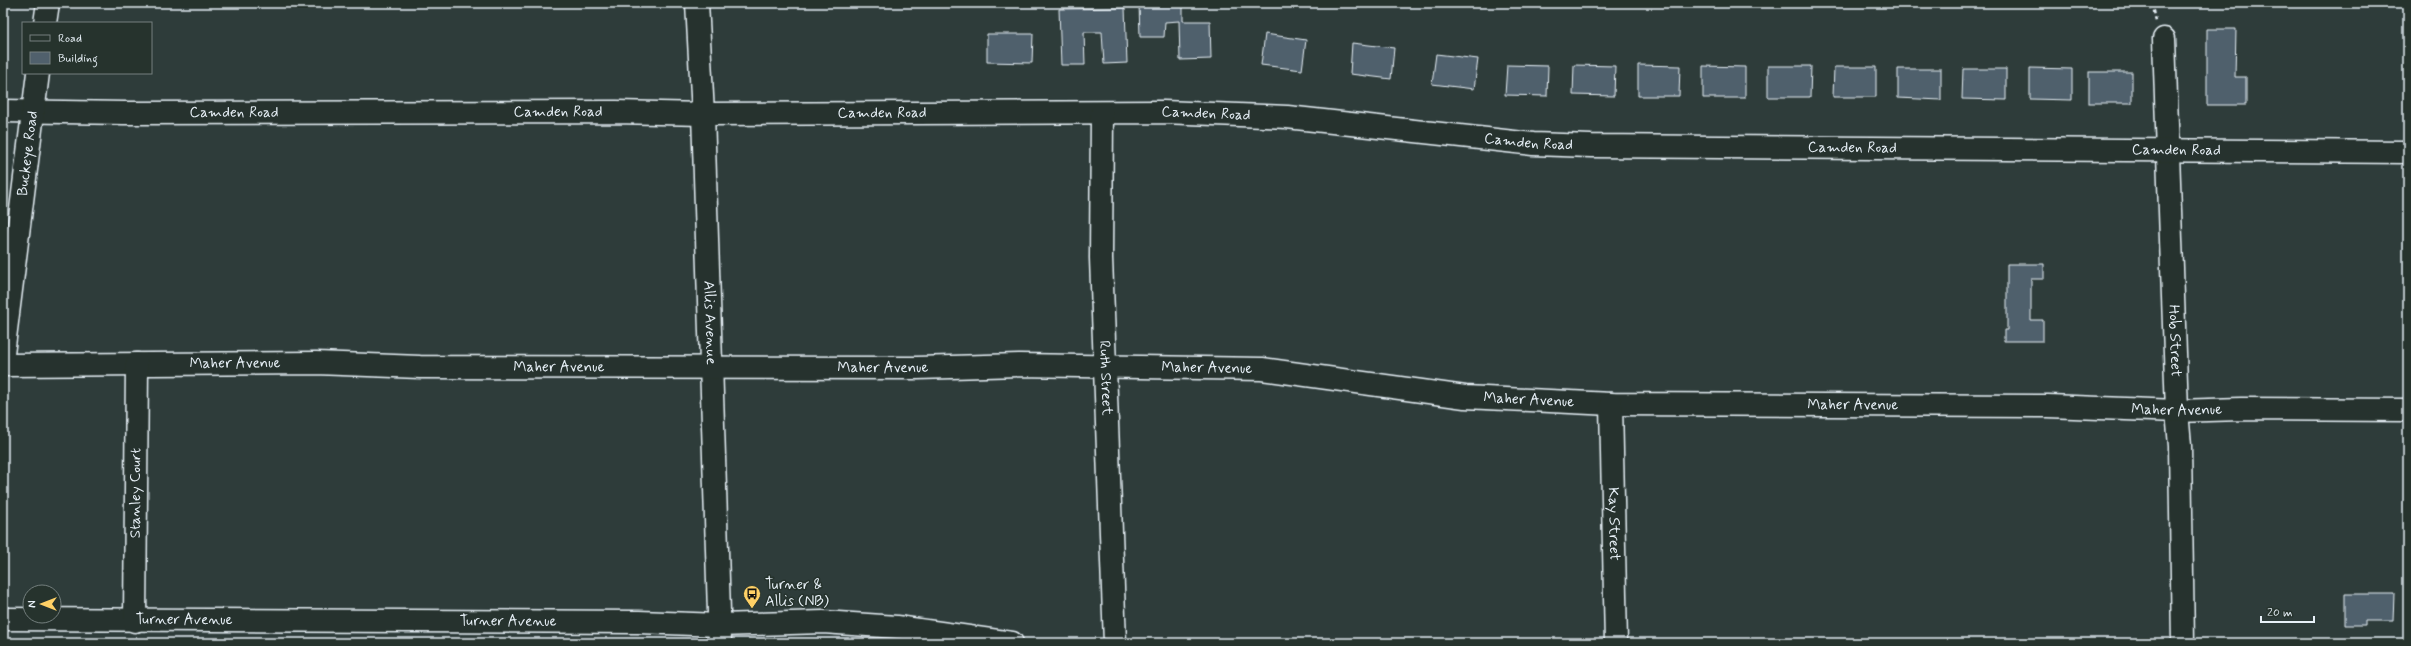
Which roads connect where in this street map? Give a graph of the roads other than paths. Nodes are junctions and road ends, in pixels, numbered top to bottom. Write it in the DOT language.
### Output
graph roads {
  1 [pos="48,3"];
  2 [pos="697,3"];
  3 [pos="46,22"];
  4 [pos="2164,39"];
  5 [pos="38,74"];
  6 [pos="3,111"];
  7 [pos="32,111"];
  8 [pos="1102,113"];
  9 [pos="703,114"];
  10 [pos="2168,152"];
  11 [pos="2408,152"];
  12 [pos="3,354"];
  13 [pos="137,364"];
  14 [pos="3,365"];
  15 [pos="1105,366"];
  16 [pos="711,368"];
  17 [pos="1611,404"];
  18 [pos="2408,410"];
  19 [pos="2177,411"];
  20 [pos="3,619"];
  21 [pos="135,621"];
  22 [pos="720,634"];
  23 [pos="1012,643"];
  24 [pos="1115,643"];
  25 [pos="1616,643"];
  26 [pos="2183,643"];
  1 -- 3 [label="street"];
  2 -- 9 [label="street, Allis Avenue"];
  4 -- 10 [label="street, Hob Street"];
  5 -- 7 [label="street, Buckeye Road"];
  6 -- 7 [label="street, Camden Road"];
  7 -- 9 [label="street, Camden Road"];
  7 -- 12 [label="street, Buckeye Road"];
  8 -- 9 [label="street, Camden Road"];
  8 -- 10 [label="street, Camden Road"];
  8 -- 15 [label="street, Ruth Street"];
  9 -- 16 [label="street, Allis Avenue"];
  10 -- 11 [label="street, Camden Road"];
  10 -- 19 [label="street, Hob Street"];
  13 -- 14 [label="street, Maher Avenue"];
  13 -- 16 [label="street, Maher Avenue"];
  13 -- 21 [label="street, Stanley Court"];
  15 -- 16 [label="street, Maher Avenue"];
  15 -- 17 [label="street, Maher Avenue"];
  15 -- 24 [label="street, Ruth Street"];
  16 -- 22 [label="street, Allis Avenue"];
  17 -- 19 [label="street, Maher Avenue"];
  17 -- 25 [label="street, Kay Street"];
  18 -- 19 [label="street, Maher Avenue"];
  19 -- 26 [label="street, Hob Street"];
  20 -- 21 [label="street, Turner Avenue"];
  21 -- 22 [label="street, Turner Avenue"];
  22 -- 23 [label="street, Turner Avenue"];
}
